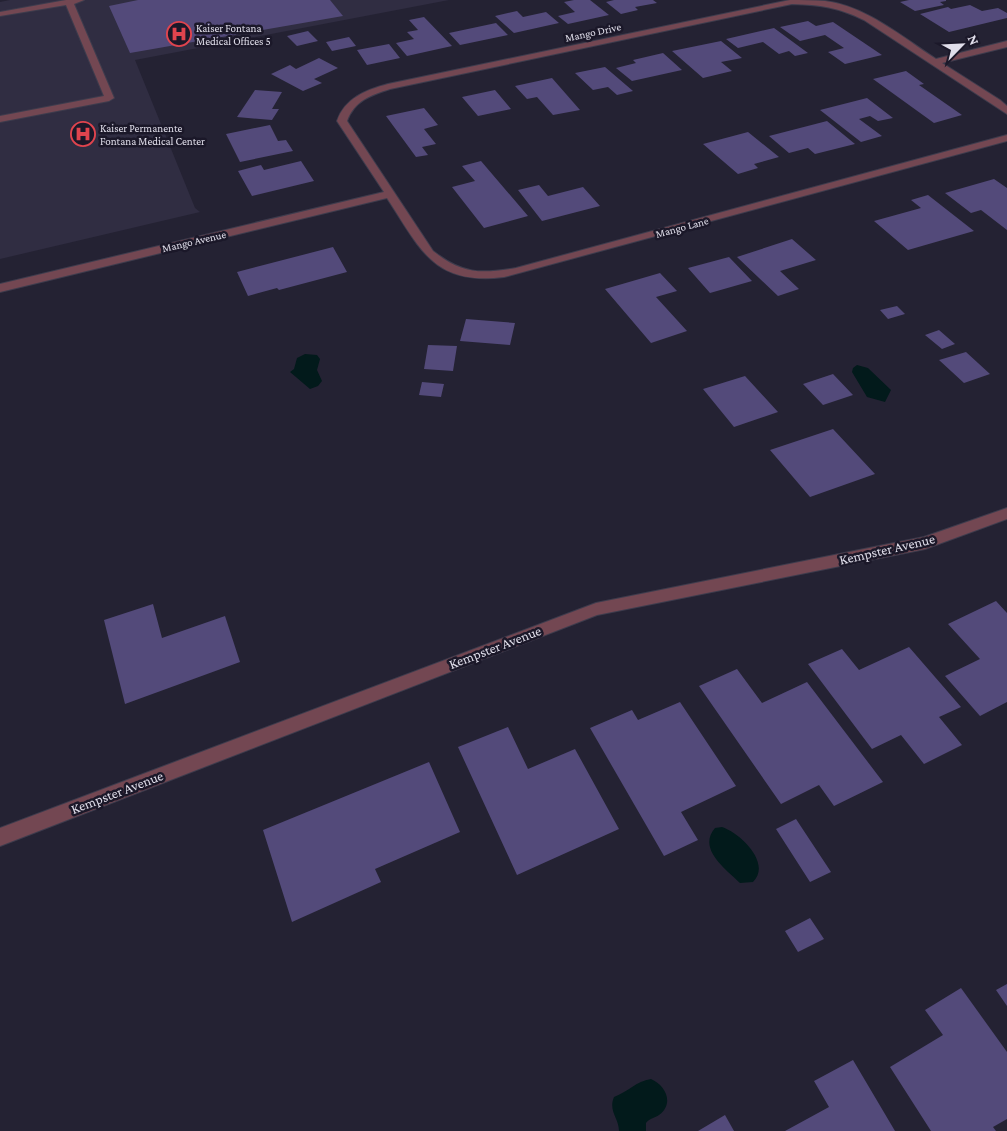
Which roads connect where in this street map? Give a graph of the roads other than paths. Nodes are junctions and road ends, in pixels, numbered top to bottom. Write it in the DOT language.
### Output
graph roads {
  1 [pos="80,0"];
  2 [pos="69,2"];
  3 [pos="0,14"];
  4 [pos="1007,44"];
  5 [pos="935,62"];
  6 [pos="1007,111"];
  7 [pos="0,119"];
  8 [pos="1007,138"];
  9 [pos="389,194"];
  10 [pos="0,288"];
  11 [pos="1007,513"];
  12 [pos="0,837"];
  1 -- 2 [label="street"];
  2 -- 3 [label="street"];
  2 -- 7 [label="street"];
  4 -- 5 [label="street"];
  5 -- 6 [label="street"];
  5 -- 9 [label="street, Mango Drive"];
  8 -- 9 [label="street, Mango Lane"];
  9 -- 10 [label="street, Mango Avenue"];
  11 -- 12 [label="street, Kempster Avenue"];
}
